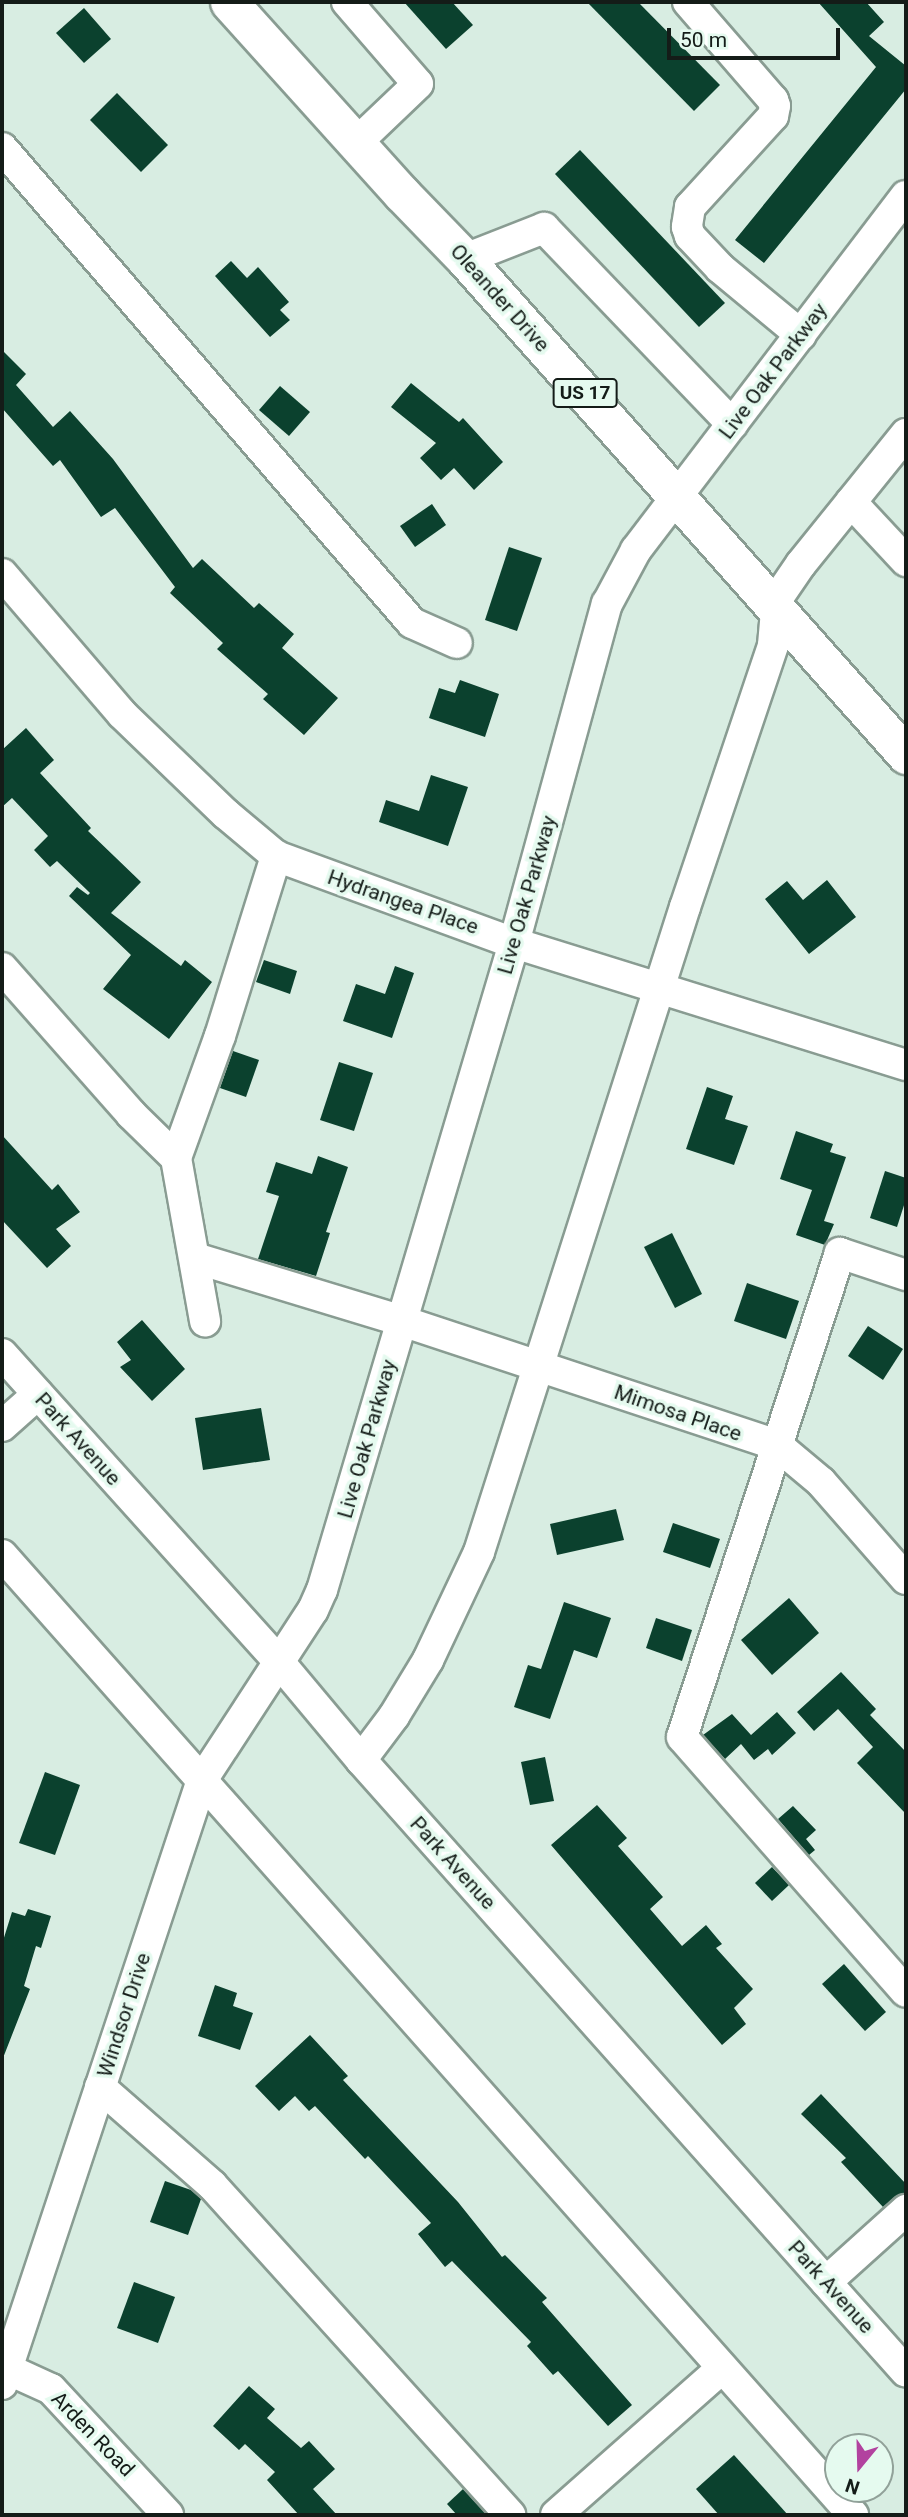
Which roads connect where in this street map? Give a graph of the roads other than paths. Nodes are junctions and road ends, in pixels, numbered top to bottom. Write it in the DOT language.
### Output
graph roads {
  1 [pos="229,2"];
  2 [pos="347,2"];
  3 [pos="688,2"];
  4 [pos="356,143"];
  5 [pos="2,148"];
  6 [pos="906,196"];
  7 [pos="465,258"];
  8 [pos="801,335"];
  9 [pos="732,424"];
  10 [pos="906,434"];
  11 [pos="677,497"];
  12 [pos="851,502"];
  13 [pos="906,561"];
  14 [pos="2,574"];
  15 [pos="776,610"];
  16 [pos="457,643"];
  17 [pos="906,755"];
  18 [pos="276,856"];
  19 [pos="514,943"];
  20 [pos="2,968"];
  21 [pos="661,986"];
  22 [pos="906,1065"];
  23 [pos="176,1158"];
  24 [pos="195,1258"];
  25 [pos="906,1275"];
  26 [pos="205,1321"];
  27 [pos="402,1321"];
  28 [pos="2,1354"];
  29 [pos="540,1366"];
  30 [pos="38,1394"];
  31 [pos="2,1426"];
  32 [pos="775,1446"];
  33 [pos="2,1555"];
  34 [pos="906,1578"];
  35 [pos="279,1662"];
  36 [pos="361,1760"];
  37 [pos="202,1780"];
  38 [pos="906,1992"];
  39 [pos="100,2087"];
  40 [pos="906,2210"];
  41 [pos="826,2282"];
  42 [pos="722,2368"];
  43 [pos="906,2372"];
  44 [pos="4,2377"];
  45 [pos="169,2515"];
  46 [pos="510,2515"];
  47 [pos="556,2515"];
  48 [pos="853,2515"];
  1 -- 4 [label="main road, Oleander Drive / US 17"];
  2 -- 4 [label="street"];
  3 -- 8 [label="street"];
  4 -- 7 [label="main road, Oleander Drive / US 17"];
  5 -- 16 [label="street"];
  6 -- 8 [label="street, Live Oak Parkway"];
  7 -- 9 [label="street"];
  7 -- 11 [label="main road, Oleander Drive / US 17"];
  8 -- 9 [label="street, Live Oak Parkway"];
  9 -- 11 [label="street, Live Oak Parkway"];
  10 -- 12 [label="street"];
  11 -- 15 [label="main road, Oleander Drive / US 17"];
  11 -- 19 [label="street, Live Oak Parkway"];
  12 -- 13 [label="street"];
  12 -- 15 [label="street"];
  14 -- 18 [label="street, Hydrangea Place"];
  15 -- 17 [label="main road, Oleander Drive / US 17"];
  15 -- 21 [label="street"];
  18 -- 19 [label="street, Hydrangea Place"];
  18 -- 23 [label="street"];
  19 -- 21 [label="street, Hydrangea Place"];
  19 -- 27 [label="street, Live Oak Parkway"];
  20 -- 23 [label="street"];
  21 -- 22 [label="street, Hydrangea Place"];
  21 -- 29 [label="street"];
  23 -- 24 [label="street"];
  24 -- 26 [label="street"];
  24 -- 27 [label="street, Mimosa Place"];
  25 -- 32 [label="street"];
  27 -- 29 [label="street, Mimosa Place"];
  27 -- 35 [label="street, Live Oak Parkway"];
  28 -- 30 [label="street, Park Avenue"];
  29 -- 32 [label="street, Mimosa Place"];
  29 -- 36 [label="street"];
  30 -- 31 [label="street"];
  30 -- 35 [label="street, Park Avenue"];
  32 -- 34 [label="street, Mimosa Place"];
  32 -- 38 [label="street"];
  33 -- 37 [label="street"];
  35 -- 36 [label="street, Park Avenue"];
  35 -- 37 [label="street, Windsor Drive"];
  36 -- 41 [label="street, Park Avenue"];
  37 -- 39 [label="street, Windsor Drive"];
  37 -- 42 [label="street"];
  39 -- 44 [label="street, Windsor Drive"];
  39 -- 46 [label="street"];
  40 -- 41 [label="street"];
  41 -- 43 [label="street, Park Avenue"];
  42 -- 47 [label="street"];
  42 -- 48 [label="street"];
  44 -- 45 [label="street, Arden Road"];
}
